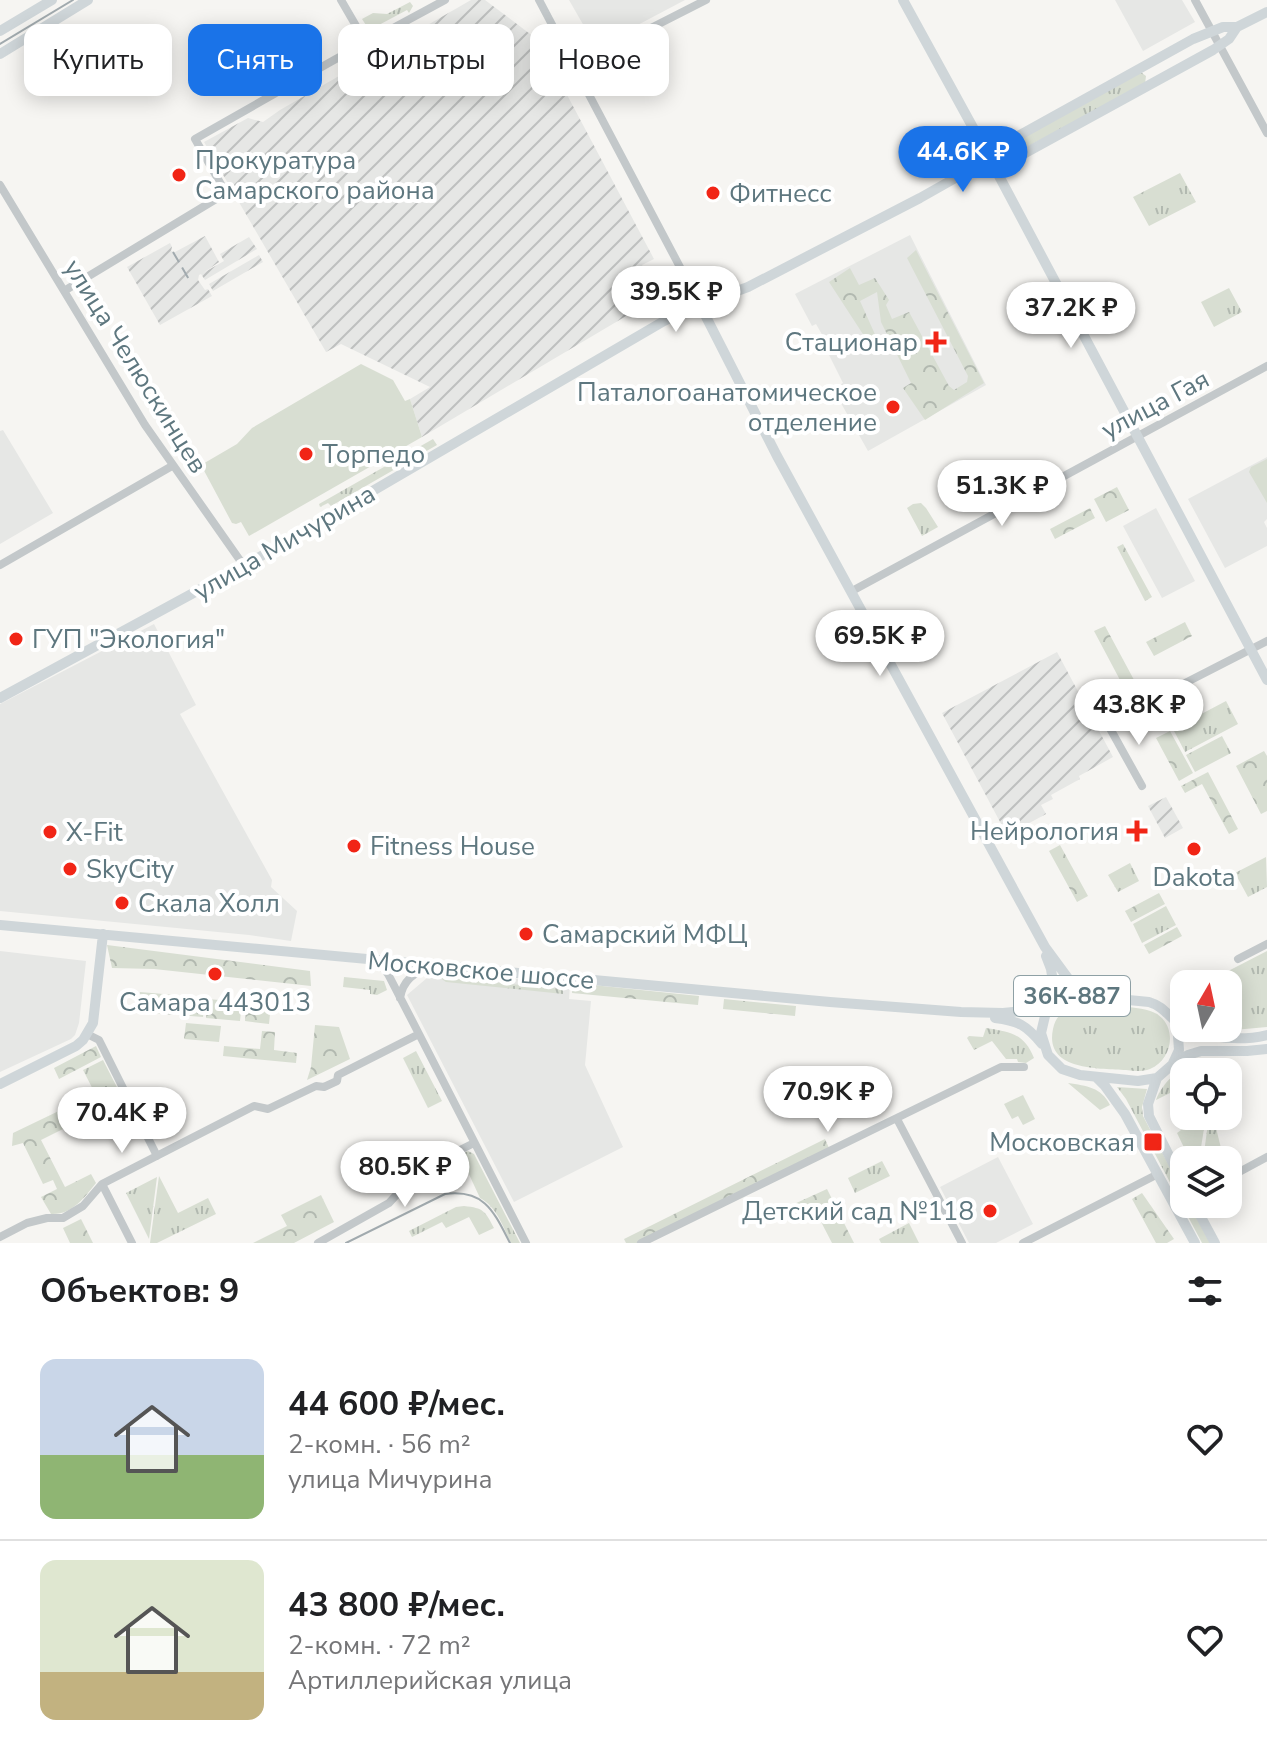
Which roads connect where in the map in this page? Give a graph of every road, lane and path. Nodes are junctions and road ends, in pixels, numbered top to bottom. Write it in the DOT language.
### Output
graph roads {
  1 [pos="52,0"];
  2 [pos="88,0"];
  3 [pos="341,0"];
  4 [pos="445,0"];
  5 [pos="539,0"];
  6 [pos="706,0"];
  7 [pos="903,0"];
  8 [pos="1195,0"];
  9 [pos="1267,12"];
  10 [pos="355,24"];
  11 [pos="401,24"];
  12 [pos="659,24"];
  13 [pos="1237,27"];
  14 [pos="0,31"];
  15 [pos="1212,31"];
  16 [pos="1221,45"];
  17 [pos="0,54"];
  18 [pos="338,59"];
  19 [pos="1267,133"];
  20 [pos="989,159"];
  21 [pos="0,185"];
  22 [pos="64,291"];
  23 [pos="700,305"];
  24 [pos="1267,366"];
  25 [pos="1137,437"];
  26 [pos="172,466"];
  27 [pos="0,565"];
  28 [pos="244,566"];
  29 [pos="852,591"];
  30 [pos="1267,641"];
  31 [pos="1251,649"];
  32 [pos="1267,680"];
  33 [pos="0,698"];
  34 [pos="1142,786"];
  35 [pos="0,925"];
  36 [pos="1037,932"];
  37 [pos="103,934"];
  38 [pos="1267,944"];
  39 [pos="1238,959"];
  40 [pos="378,961"];
  41 [pos="431,966"];
  42 [pos="1093,996"];
  43 [pos="400,999"];
  44 [pos="1048,1005"];
  45 [pos="961,1012"];
  46 [pos="1170,1014"];
  47 [pos="90,1029"];
  48 [pos="419,1034"];
  49 [pos="1267,1035"];
  50 [pos="1242,1038"];
  51 [pos="1045,1047"];
  52 [pos="1267,1049"];
  53 [pos="1183,1058"];
  54 [pos="1024,1067"];
  55 [pos="1170,1067"];
  56 [pos="1096,1077"];
  57 [pos="1157,1078"];
  58 [pos="0,1084"];
  59 [pos="897,1119"];
  60 [pos="474,1143"];
  61 [pos="157,1156"];
  62 [pos="1170,1157"];
  63 [pos="1267,1157"];
  64 [pos="1242,1170"];
  65 [pos="1158,1174"];
  66 [pos="102,1184"];
  67 [pos="1202,1218"];
  68 [pos="0,1237"];
  69 [pos="132,1243"];
  70 [pos="318,1243"];
  71 [pos="526,1243"];
  72 [pos="641,1243"];
  73 [pos="962,1243"];
  74 [pos="1023,1243"];
  75 [pos="1195,1243"];
  76 [pos="1215,1243"];
  1 -- 14 [label="main road"];
  2 -- 17 [label="main road"];
  3 -- 10 [label="street"];
  4 -- 11 [label="street"];
  5 -- 23 [label="street"];
  6 -- 12 [label="street"];
  7 -- 20 [label="main road"];
  8 -- 15 [label="street"];
  9 -- 13 [label="main road, улица Мичурина"];
  13 -- 15 [label="main road, улица Мичурина"];
  13 -- 16 [label="main road, улица Мичурина"];
  15 -- 16 [label="street"];
  15 -- 20 [label="main road, улица Мичурина"];
  16 -- 19 [label="street"];
  16 -- 20 [label="main road, улица Мичурина"];
  18 -- 22 [label="street"];
  20 -- 23 [label="main road, улица Мичурина"];
  20 -- 25 [label="main road"];
  21 -- 22 [label="street, улица Челюскинцев"];
  22 -- 26 [label="street, улица Челюскинцев"];
  23 -- 28 [label="main road, улица Мичурина"];
  23 -- 29 [label="main road"];
  24 -- 25 [label="street, улица Гая"];
  25 -- 29 [label="street, улица Гая"];
  25 -- 31 [label="main road"];
  26 -- 27 [label="street"];
  26 -- 28 [label="street, улица Челюскинцев"];
  28 -- 33 [label="main road, улица Мичурина"];
  29 -- 36 [label="main road"];
  30 -- 31 [label="street"];
  31 -- 32 [label="main road"];
  31 -- 34 [label="street"];
  35 -- 37 [label="main road, Московское шоссе / 36К-887"];
  36 -- 42 [label="main road"];
  36 -- 44 [label="main road"];
  37 -- 40 [label="main road, Московское шоссе / 36К-887"];
  37 -- 47 [label="main road"];
  38 -- 39 [label="street"];
  40 -- 41 [label="main road, Московское шоссе / 36К-887"];
  40 -- 43 [label="street"];
  41 -- 43 [label="street"];
  41 -- 45 [label="main road, Московское шоссе / 36К-887"];
  42 -- 44 [label="main road, Московское шоссе / 36К-887"];
  42 -- 46 [label="main road, Московское шоссе / 36К-887"];
  43 -- 48 [label="street"];
  44 -- 45 [label="main road, Московское шоссе / 36К-887"];
  44 -- 51 [label="main road, 36К-887"];
  45 -- 51 [label="main road, Московское шоссе / 36К-887"];
  47 -- 58 [label="main road"];
  47 -- 61 [label="street"];
  48 -- 60 [label="street"];
  48 -- 61 [label="street"];
  49 -- 50 [label="main road, Московское шоссе / 36К-887"];
  51 -- 56 [label="main road, Московское шоссе / 36К-887"];
  52 -- 53 [label="main road"];
  54 -- 59 [label="street"];
  55 -- 57 [label="main road"];
  56 -- 57 [label="main road, Московское шоссе / 36К-887"];
  56 -- 65 [label="main road"];
  57 -- 62 [label="main road"];
  59 -- 72 [label="street"];
  59 -- 73 [label="street"];
  60 -- 70 [label="street"];
  60 -- 71 [label="street"];
  61 -- 66 [label="street"];
  63 -- 64 [label="street"];
  65 -- 74 [label="street"];
  65 -- 75 [label="main road"];
  66 -- 68 [label="street"];
  66 -- 69 [label="street"];
  67 -- 76 [label="main road"];
}
